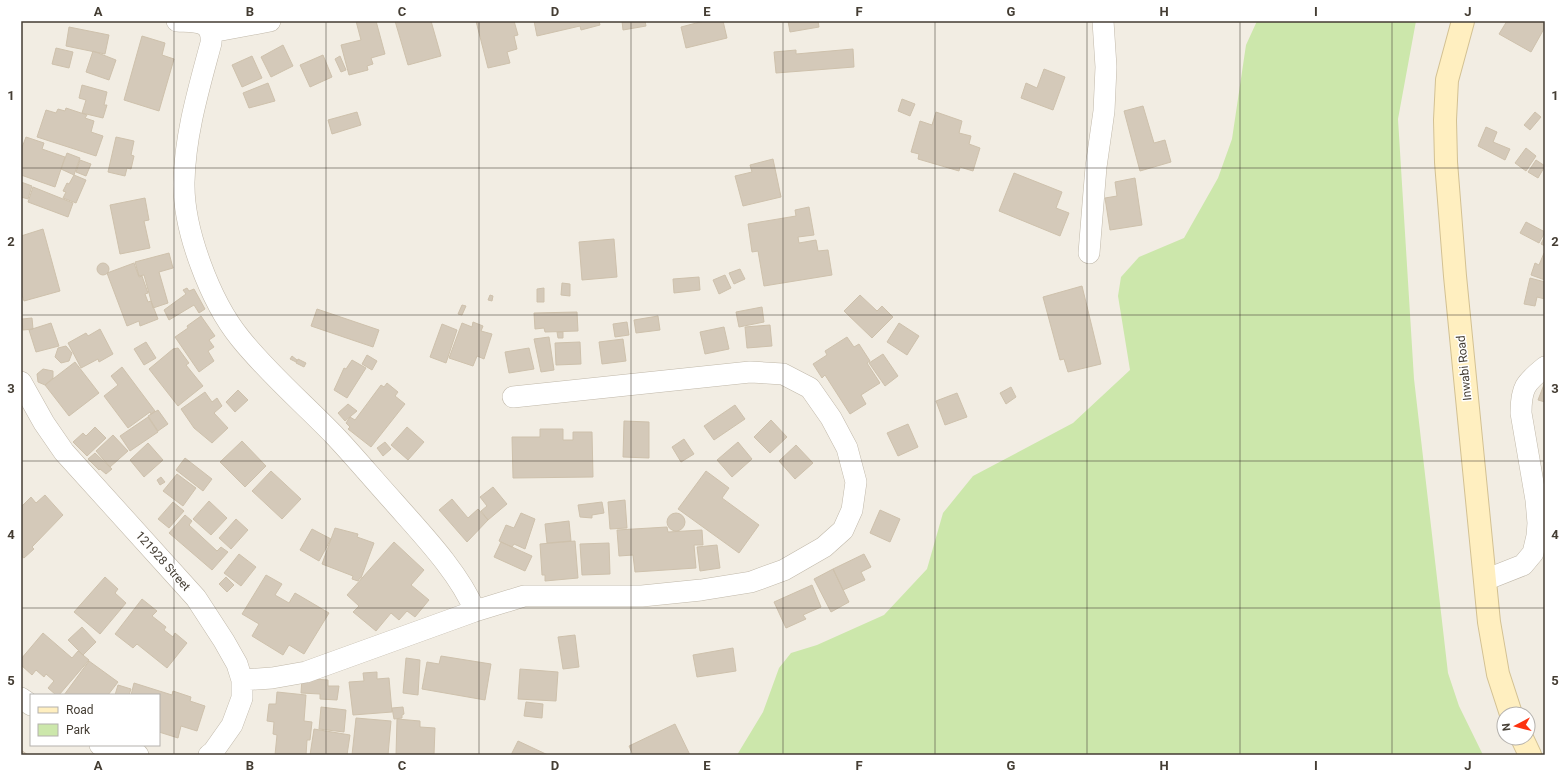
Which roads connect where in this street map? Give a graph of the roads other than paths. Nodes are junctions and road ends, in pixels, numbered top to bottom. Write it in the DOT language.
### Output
graph roads {
  1 [pos="177,21"];
  2 [pos="270,21"];
  3 [pos="1103,21"];
  4 [pos="1463,21"];
  5 [pos="211,32"];
  6 [pos="1090,252"];
  7 [pos="1545,367"];
  8 [pos="21,382"];
  9 [pos="513,397"];
  10 [pos="1485,580"];
  11 [pos="475,611"];
  12 [pos="242,680"];
  13 [pos="21,698"];
  14 [pos="30,704"];
  15 [pos="1508,706"];
  16 [pos="104,746"];
  17 [pos="138,755"];
  18 [pos="209,755"];
  1 -- 5 [label="street"];
  2 -- 5 [label="street"];
  3 -- 6 [label="street"];
  4 -- 10 [label="street, Inwabi Road"];
  5 -- 11 [label="street"];
  7 -- 10 [label="street"];
  8 -- 12 [label="street, 121928 Street"];
  9 -- 11 [label="street"];
  10 -- 15 [label="street, Inwabi Road"];
  11 -- 12 [label="street"];
  12 -- 18 [label="street, 121928 Street"];
  13 -- 14 [label="street"];
  16 -- 17 [label="street"];
}
